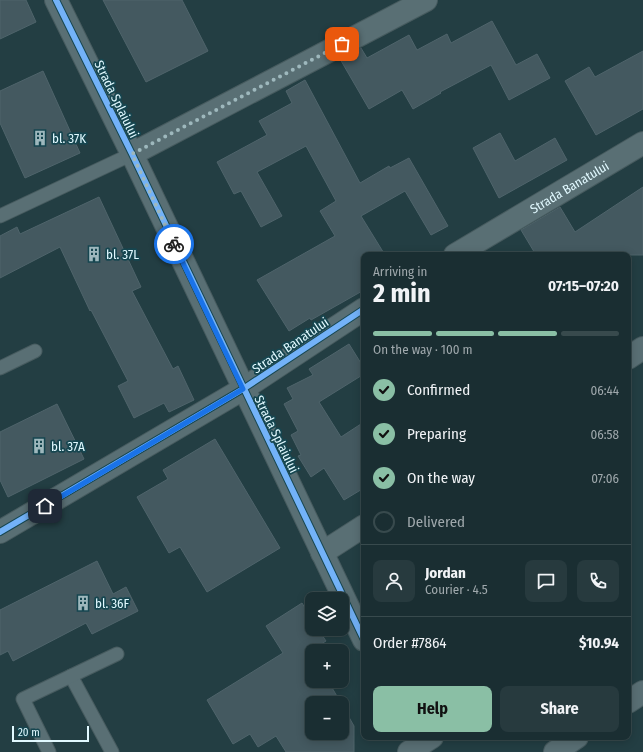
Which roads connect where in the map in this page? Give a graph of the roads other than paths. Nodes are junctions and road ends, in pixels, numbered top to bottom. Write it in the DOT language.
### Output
graph roads {
  1 [pos="56,0"];
  2 [pos="426,0"];
  3 [pos="643,143"];
  4 [pos="132,154"];
  5 [pos="0,215"];
  6 [pos="460,252"];
  7 [pos="361,311"];
  8 [pos="643,348"];
  9 [pos="35,351"];
  10 [pos="631,356"];
  11 [pos="0,368"];
  12 [pos="243,389"];
  13 [pos="2,526"];
  14 [pos="361,528"];
  15 [pos="322,553"];
  16 [pos="361,634"];
  17 [pos="117,654"];
  18 [pos="71,676"];
  19 [pos="643,692"];
  20 [pos="631,700"];
  21 [pos="573,740"];
  22 [pos="48,752"];
  23 [pos="112,752"];
  24 [pos="555,752"];
  1 -- 4 [label="street, Strada Splaiului"];
  2 -- 4 [label="street"];
  3 -- 6 [label="street, Strada Banatului"];
  4 -- 5 [label="lane"];
  4 -- 12 [label="street, Strada Splaiului"];
  7 -- 12 [label="street, Strada Banatului"];
  8 -- 10 [label="street"];
  9 -- 11 [label="lane"];
  12 -- 13 [label="street, Strada Banatului"];
  12 -- 15 [label="street, Strada Splaiului"];
  14 -- 15 [label="street"];
  15 -- 16 [label="street, Strada Splaiului"];
  17 -- 18 [label="lane"];
  18 -- 22 [label="lane"];
  18 -- 23 [label="lane"];
  19 -- 20 [label="street"];
  21 -- 24 [label="street"];
}
